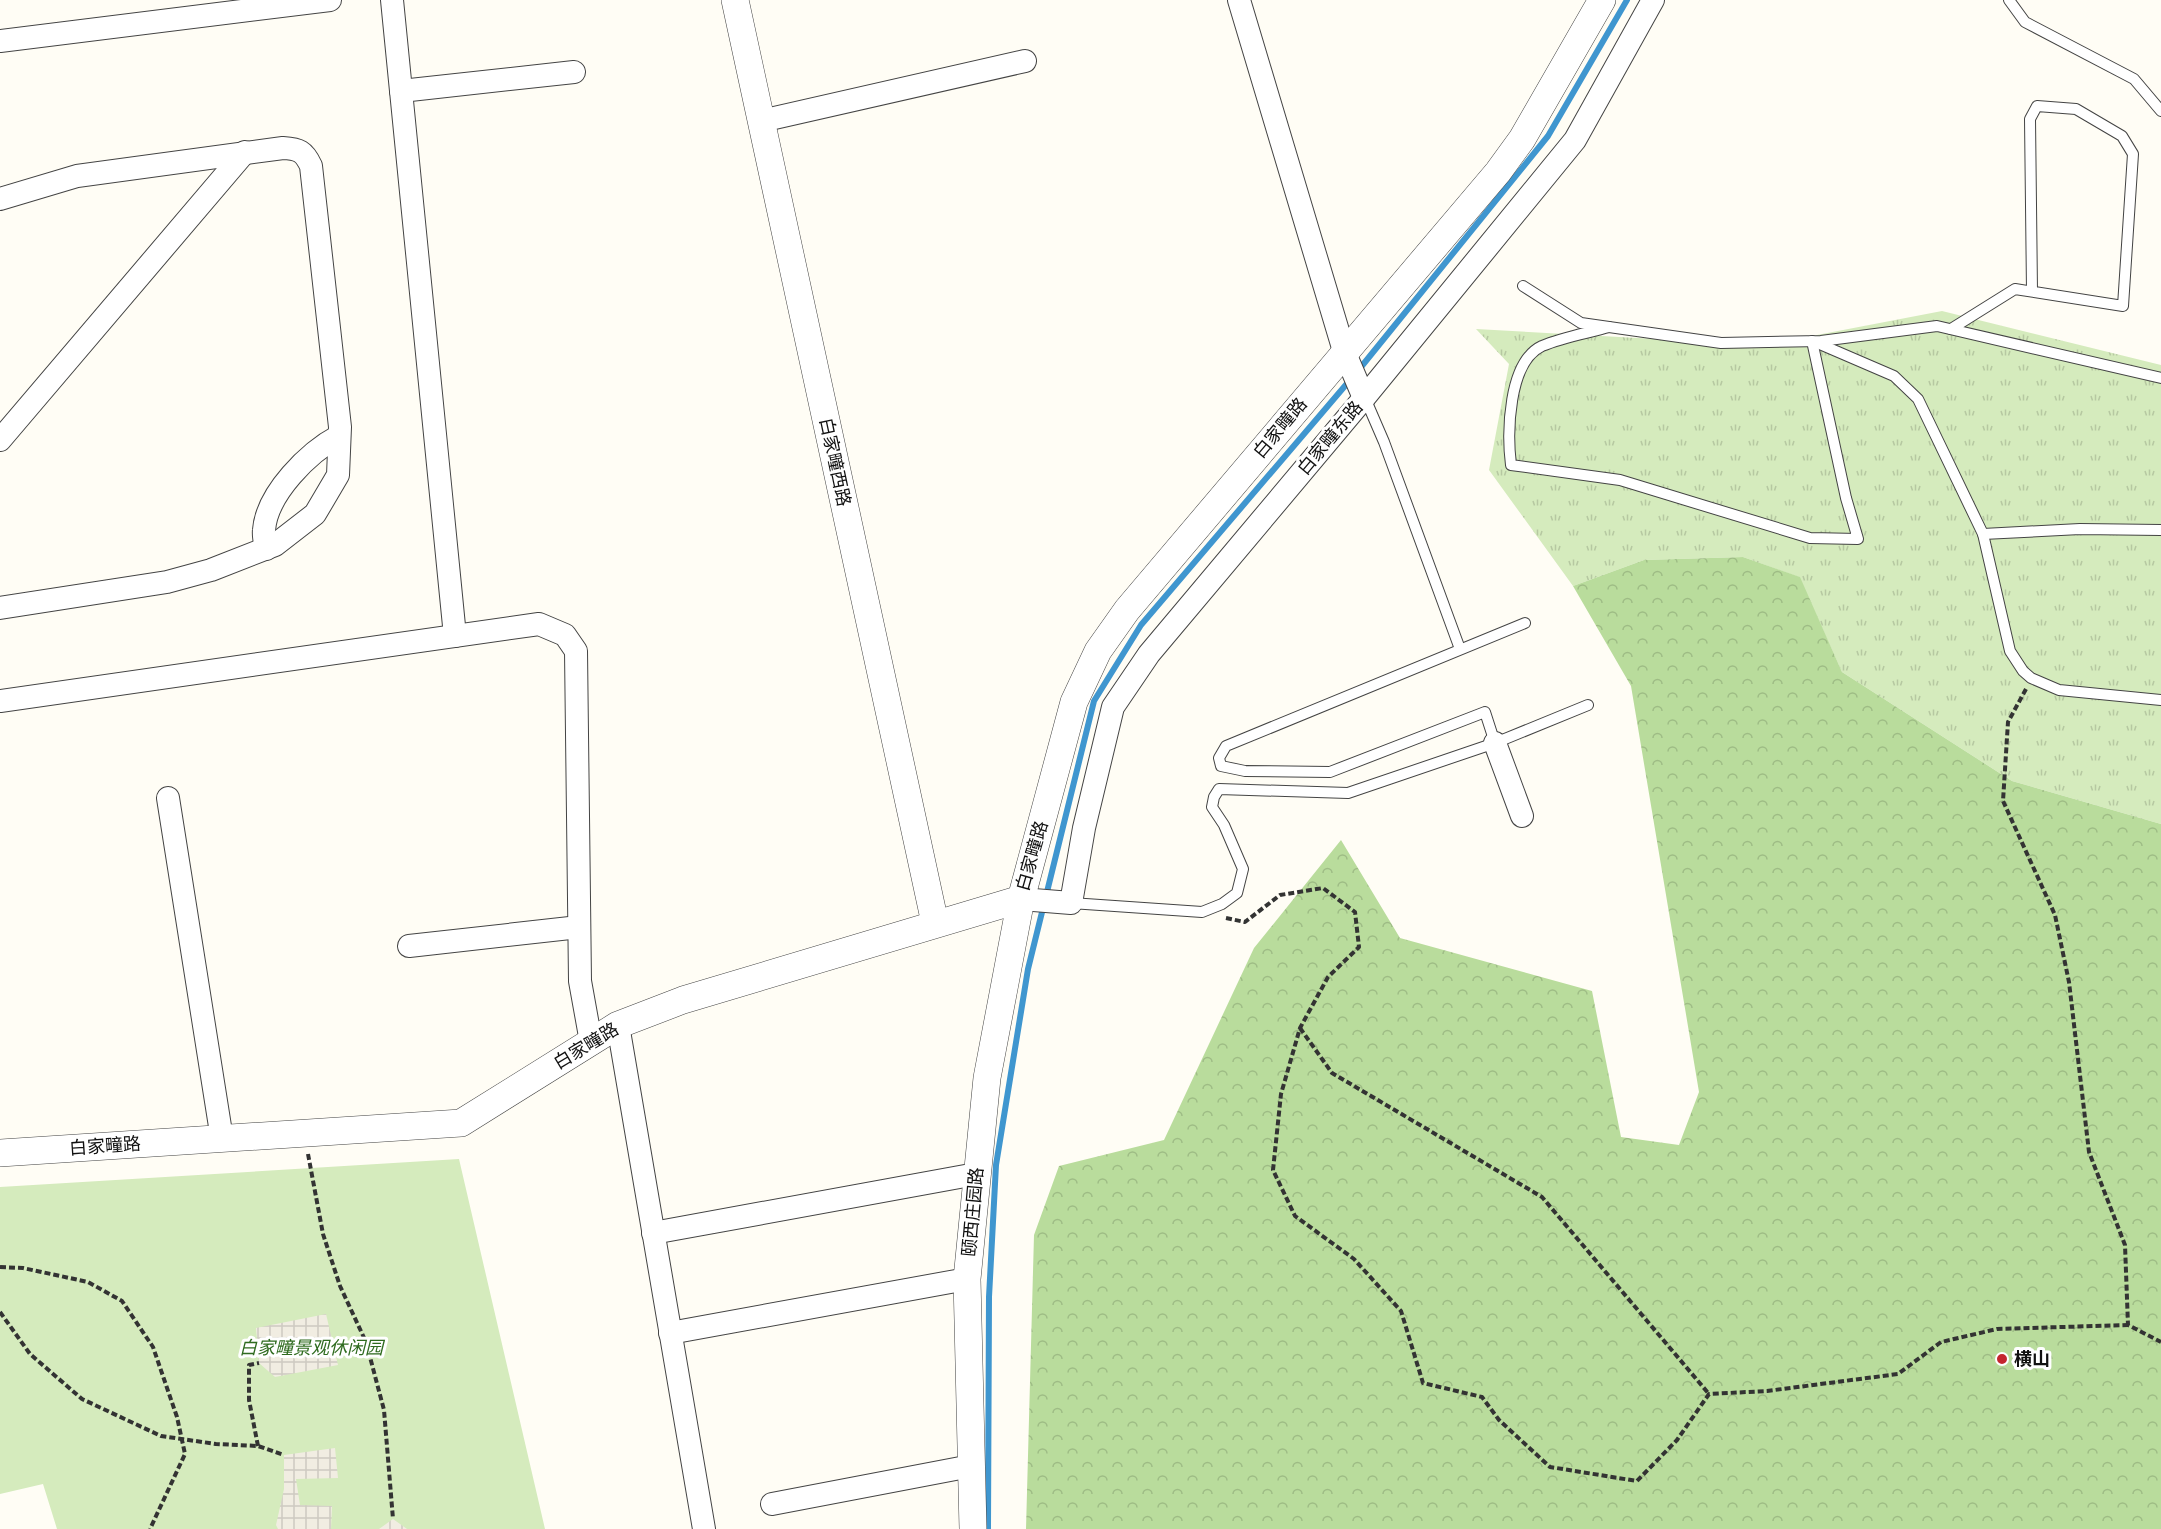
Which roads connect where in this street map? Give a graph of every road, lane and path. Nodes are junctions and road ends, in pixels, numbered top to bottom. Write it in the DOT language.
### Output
graph roads {
  1 [pos="330,0"];
  2 [pos="392,0"];
  3 [pos="735,0"];
  4 [pos="1239,0"];
  5 [pos="1602,0"];
  6 [pos="1653,0"];
  7 [pos="2009,0"];
  8 [pos="0,41"];
  9 [pos="1025,61"];
  10 [pos="574,72"];
  11 [pos="401,91"];
  12 [pos="2161,111"];
  13 [pos="761,122"];
  14 [pos="245,152"];
  15 [pos="0,199"];
  16 [pos="1523,286"];
  17 [pos="2032,291"];
  18 [pos="1609,327"];
  19 [pos="1952,329"];
  20 [pos="1812,341"];
  21 [pos="1354,375"];
  22 [pos="2161,378"];
  23 [pos="339,436"];
  24 [pos="0,440"];
  25 [pos="2161,530"];
  26 [pos="1983,534"];
  27 [pos="266,549"];
  28 [pos="0,608"];
  29 [pos="1525,622"];
  30 [pos="455,636"];
  31 [pos="1460,649"];
  32 [pos="2031,678"];
  33 [pos="2161,700"];
  34 [pos="0,701"];
  35 [pos="1588,705"];
  36 [pos="1495,743"];
  37 [pos="168,798"];
  38 [pos="1522,816"];
  39 [pos="1045,901"];
  40 [pos="1202,912"];
  41 [pos="935,924"];
  42 [pos="579,927"];
  43 [pos="409,946"];
  44 [pos="618,1025"];
  45 [pos="1300,1028"];
  46 [pos="591,1042"];
  47 [pos="303,1133"];
  48 [pos="222,1139"];
  49 [pos="0,1153"];
  50 [pos="976,1174"];
  51 [pos="653,1233"];
  52 [pos="0,1268"];
  53 [pos="967,1279"];
  54 [pos="0,1312"];
  55 [pos="2128,1325"];
  56 [pos="670,1333"];
  57 [pos="2161,1342"];
  58 [pos="260,1364"];
  59 [pos="1709,1394"];
  60 [pos="182,1439"];
  61 [pos="258,1446"];
  62 [pos="284,1455"];
  63 [pos="971,1466"];
  64 [pos="772,1504"];
  65 [pos="393,1519"];
  66 [pos="150,1529"];
  67 [pos="704,1529"];
  68 [pos="973,1529"];
  1 -- 8 [label="street"];
  2 -- 11 [label="street"];
  3 -- 13 [label="street, 白家疃西路"];
  4 -- 21 [label="street"];
  5 -- 21 [label="street, 白家疃路"];
  6 -- 21 [label="street, 白家疃东路"];
  7 -- 12 [label="lane"];
  9 -- 13 [label="street"];
  10 -- 11 [label="street"];
  11 -- 30 [label="street"];
  13 -- 41 [label="street, 白家疃西路"];
  14 -- 15 [label="street"];
  14 -- 23 [label="street"];
  14 -- 24 [label="street"];
  16 -- 18 [label="lane"];
  17 -- 17 [label="lane"];
  17 -- 19 [label="lane"];
  18 -- 20 [label="lane"];
  18 -- 20 [label="lane"];
  19 -- 20 [label="lane"];
  19 -- 22 [label="lane"];
  20 -- 26 [label="lane"];
  21 -- 31 [label="lane"];
  21 -- 39 [label="street, 白家疃东路"];
  21 -- 39 [label="street, 白家疃路"];
  23 -- 27 [label="street"];
  23 -- 27 [label="street"];
  25 -- 26 [label="lane"];
  26 -- 32 [label="lane"];
  27 -- 28 [label="street"];
  29 -- 31 [label="lane"];
  30 -- 34 [label="street"];
  30 -- 42 [label="street"];
  31 -- 36 [label="lane"];
  32 -- 33 [label="lane"];
  32 -- 55 [label="path"];
  35 -- 36 [label="lane"];
  36 -- 38 [label="street"];
  36 -- 40 [label="lane"];
  37 -- 48 [label="street"];
  39 -- 40 [label="lane"];
  39 -- 41 [label="street, 白家疃路"];
  39 -- 50 [label="street, 颐西庄园路"];
  40 -- 45 [label="path"];
  41 -- 44 [label="street, 白家疃路"];
  42 -- 43 [label="street"];
  42 -- 46 [label="street"];
  44 -- 46 [label="street, 白家疃路"];
  44 -- 51 [label="street"];
  45 -- 59 [label="path"];
  45 -- 59 [label="path"];
  46 -- 47 [label="street, 白家疃路"];
  47 -- 48 [label="street, 白家疃路"];
  47 -- 65 [label="path"];
  48 -- 49 [label="street, 白家疃路"];
  50 -- 51 [label="street"];
  50 -- 53 [label="street, 颐西庄园路"];
  51 -- 56 [label="street"];
  52 -- 60 [label="path"];
  53 -- 56 [label="street"];
  53 -- 63 [label="street, 颐西庄园路"];
  54 -- 60 [label="path"];
  55 -- 57 [label="path"];
  55 -- 59 [label="path"];
  56 -- 67 [label="street"];
  58 -- 61 [label="path"];
  60 -- 61 [label="path"];
  60 -- 66 [label="path"];
  61 -- 62 [label="path"];
  63 -- 64 [label="street"];
  63 -- 68 [label="street, 颐西庄园路"];
}
